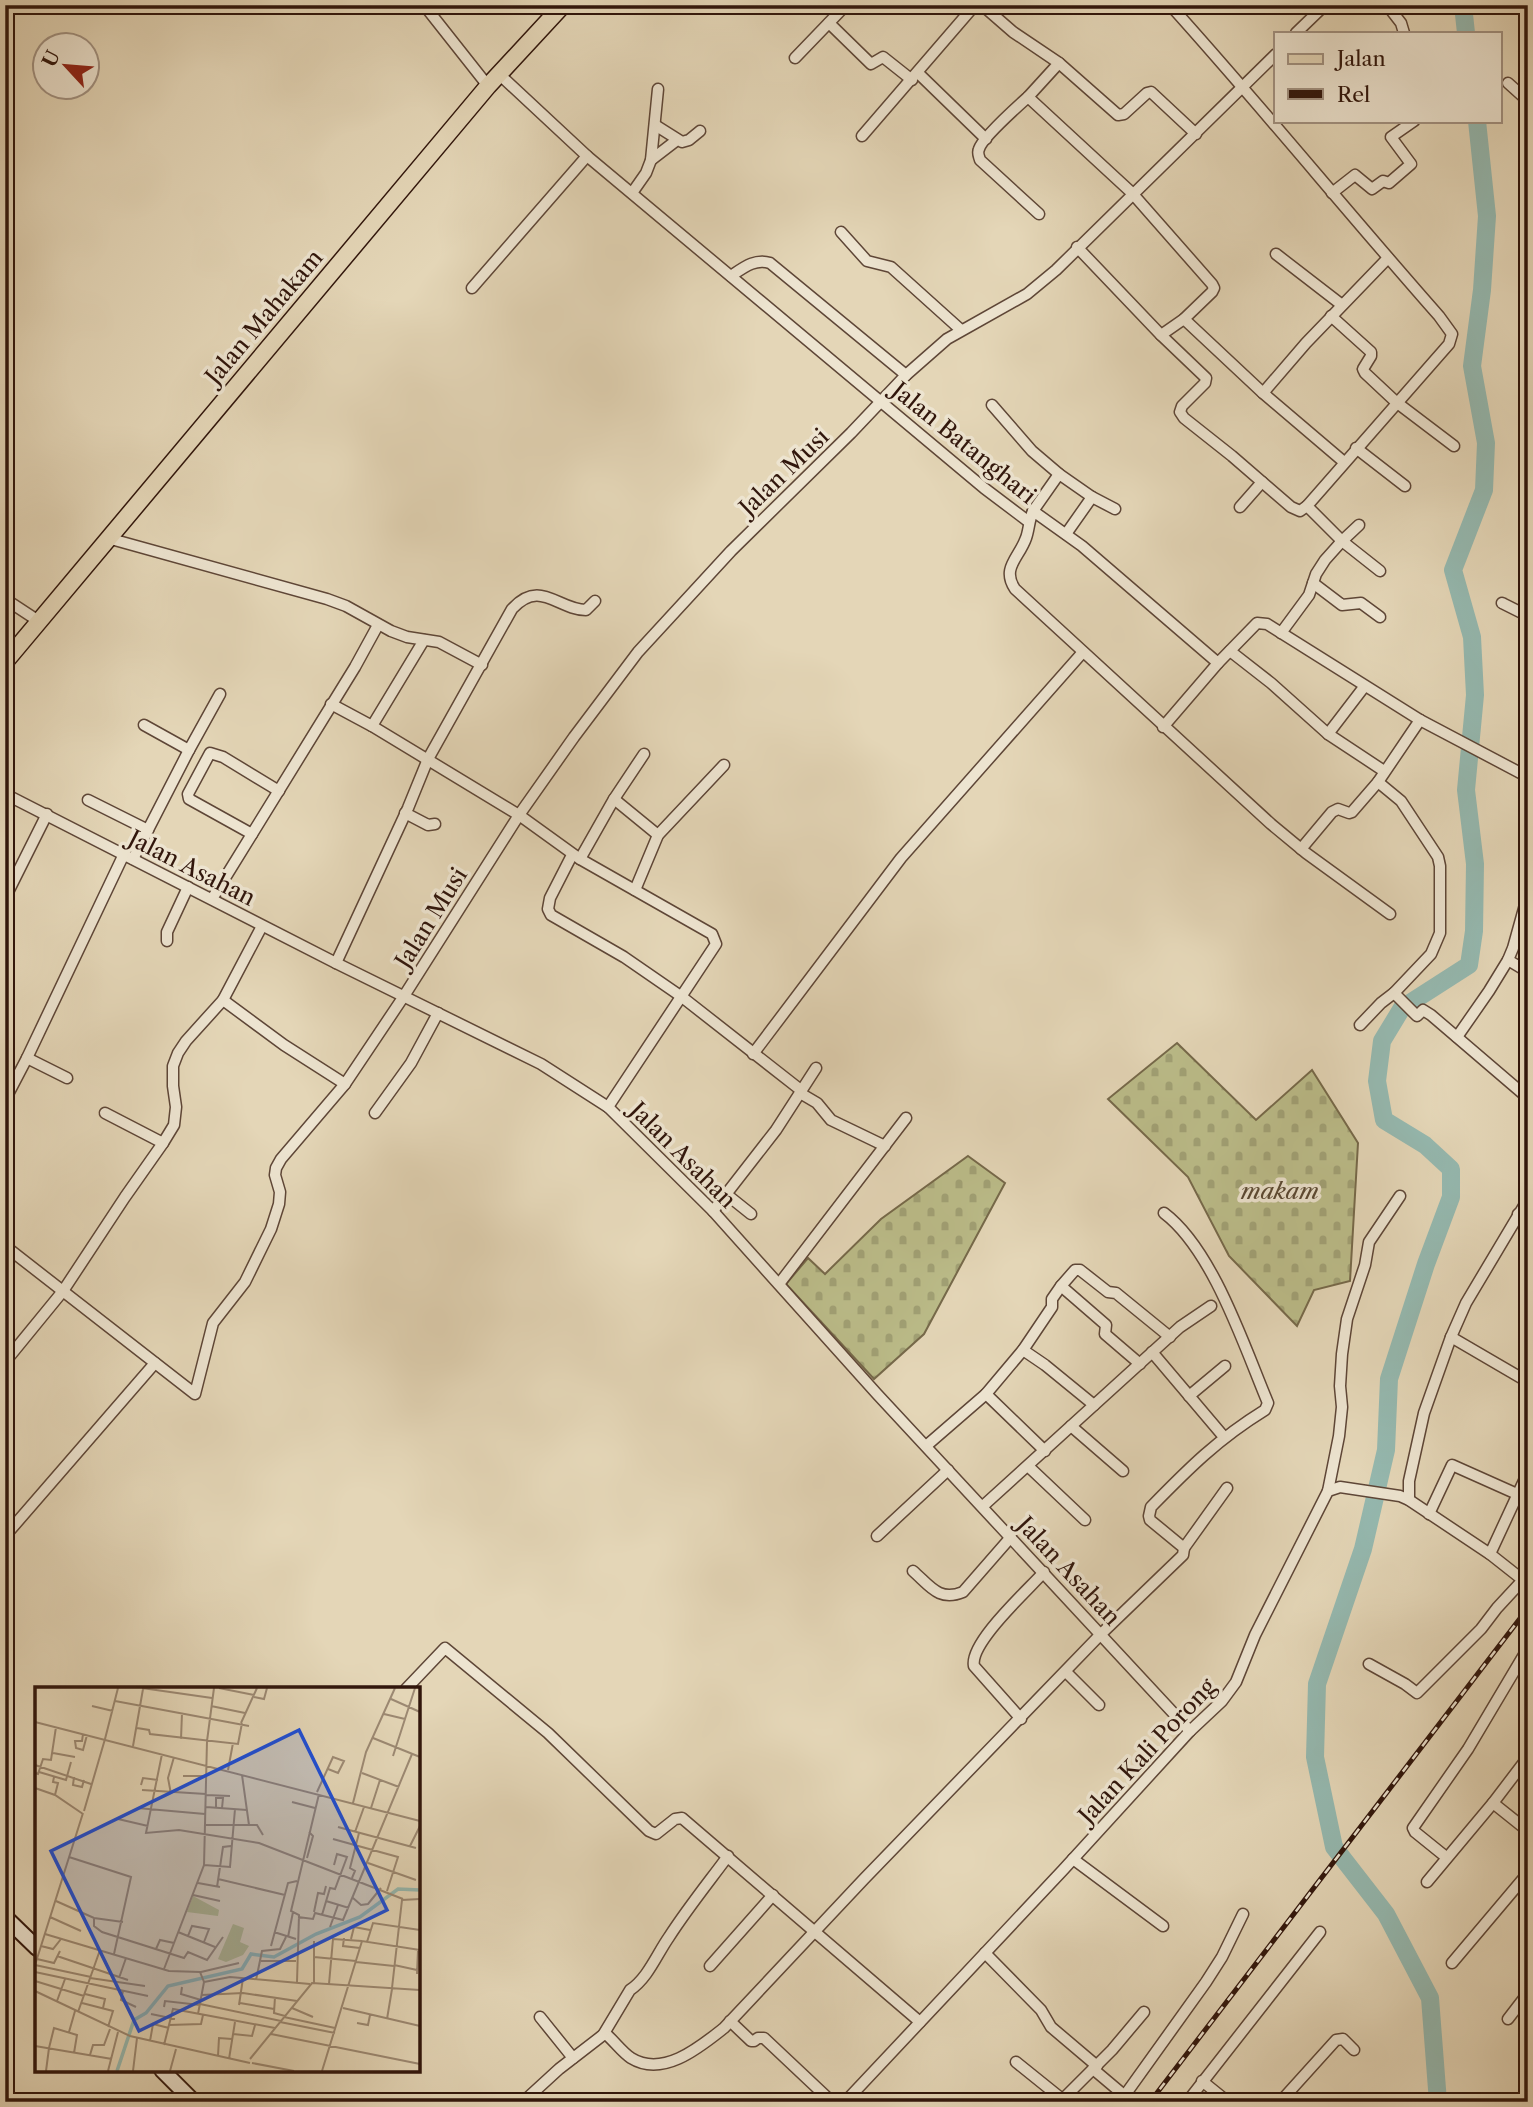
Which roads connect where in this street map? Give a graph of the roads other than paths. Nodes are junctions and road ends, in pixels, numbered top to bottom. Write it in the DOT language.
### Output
graph roads {
  1 [pos="424,5"];
  2 [pos="563,5"];
  3 [pos="846,5"];
  4 [pos="975,5"];
  5 [pos="982,5"];
  6 [pos="1170,5"];
  7 [pos="1325,5"];
  8 [pos="1387,5"];
  9 [pos="829,23"];
  10 [pos="1297,32"];
  11 [pos="1404,32"];
  12 [pos="1274,56"];
  13 [pos="795,58"];
  14 [pos="1059,63"];
  15 [pos="915,77"];
  16 [pos="494,80"];
  17 [pos="1508,83"];
  18 [pos="1243,86"];
  19 [pos="658,89"];
  20 [pos="1028,97"];
  21 [pos="1528,102"];
  22 [pos="1412,122"];
  23 [pos="655,125"];
  24 [pos="700,131"];
  25 [pos="1196,134"];
  26 [pos="862,136"];
  27 [pos="986,139"];
  28 [pos="677,140"];
  29 [pos="587,156"];
  30 [pos="651,160"];
  31 [pos="632,193"];
  32 [pos="1132,193"];
  33 [pos="1332,193"];
  34 [pos="1039,214"];
  35 [pos="841,232"];
  36 [pos="1077,247"];
  37 [pos="1276,254"];
  38 [pos="1388,258"];
  39 [pos="731,276"];
  40 [pos="472,288"];
  41 [pos="1342,305"];
  42 [pos="1331,316"];
  43 [pos="1184,319"];
  44 [pos="961,330"];
  45 [pos="1161,335"];
  46 [pos="906,375"];
  47 [pos="1263,393"];
  48 [pos="881,402"];
  49 [pos="1396,402"];
  50 [pos="992,405"];
  51 [pos="1454,446"];
  52 [pos="1356,448"];
  53 [pos="1344,461"];
  54 [pos="1059,474"];
  55 [pos="1262,482"];
  56 [pos="1405,486"];
  57 [pos="1092,498"];
  58 [pos="1307,506"];
  59 [pos="1240,507"];
  60 [pos="1115,509"];
  61 [pos="1031,516"];
  62 [pos="1359,525"];
  63 [pos="1066,534"];
  64 [pos="110,539"];
  65 [pos="1342,541"];
  66 [pos="1380,571"];
  67 [pos="1313,583"];
  68 [pos="5,599"];
  69 [pos="596,601"];
  70 [pos="1502,603"];
  71 [pos="1528,616"];
  72 [pos="1380,617"];
  73 [pos="40,622"];
  74 [pos="378,625"];
  75 [pos="1281,633"];
  76 [pos="424,640"];
  77 [pos="1230,651"];
  78 [pos="1083,652"];
  79 [pos="5,662"];
  80 [pos="1219,663"];
  81 [pos="482,665"];
  82 [pos="1364,687"];
  83 [pos="220,694"];
  84 [pos="331,704"];
  85 [pos="1420,720"];
  86 [pos="144,725"];
  87 [pos="372,726"];
  88 [pos="1163,727"];
  89 [pos="1328,734"];
  90 [pos="189,750"];
  91 [pos="644,754"];
  92 [pos="428,759"];
  93 [pos="724,765"];
  94 [pos="1384,771"];
  95 [pos="1528,777"];
  96 [pos="1378,782"];
  97 [pos="279,791"];
  98 [pos="6,795"];
  99 [pos="614,799"];
  100 [pos="88,800"];
  101 [pos="405,813"];
  102 [pos="47,814"];
  103 [pos="519,815"];
  104 [pos="435,824"];
  105 [pos="148,830"];
  106 [pos="252,834"];
  107 [pos="658,835"];
  108 [pos="1301,849"];
  109 [pos="128,856"];
  110 [pos="576,857"];
  111 [pos="188,887"];
  112 [pos="635,890"];
  113 [pos="5,898"];
  114 [pos="1527,898"];
  115 [pos="212,899"];
  116 [pos="1390,914"];
  117 [pos="262,926"];
  118 [pos="167,941"];
  119 [pos="1508,960"];
  120 [pos="336,963"];
  121 [pos="1528,972"];
  122 [pos="1396,995"];
  123 [pos="404,996"];
  124 [pos="682,997"];
  125 [pos="230,1005"];
  126 [pos="438,1013"];
  127 [pos="1360,1025"];
  128 [pos="1457,1037"];
  129 [pos="753,1054"];
  130 [pos="27,1058"];
  131 [pos="816,1068"];
  132 [pos="67,1078"];
  133 [pos="345,1084"];
  134 [pos="801,1092"];
  135 [pos="6,1095"];
  136 [pos="1528,1098"];
  137 [pos="608,1107"];
  138 [pos="105,1113"];
  139 [pos="375,1114"];
  140 [pos="906,1118"];
  141 [pos="163,1143"];
  142 [pos="885,1146"];
  143 [pos="726,1194"];
  144 [pos="1400,1196"];
  145 [pos="1528,1199"];
  146 [pos="713,1210"];
  147 [pos="1164,1213"];
  148 [pos="751,1214"];
  149 [pos="1523,1218"];
  150 [pos="5,1246"];
  151 [pos="779,1284"];
  152 [pos="1061,1286"];
  153 [pos="63,1291"];
  154 [pos="1211,1307"];
  155 [pos="1170,1337"];
  156 [pos="1451,1338"];
  157 [pos="1023,1350"];
  158 [pos="1152,1352"];
  159 [pos="5,1362"];
  160 [pos="155,1363"];
  161 [pos="1140,1364"];
  162 [pos="1225,1366"];
  163 [pos="1528,1382"];
  164 [pos="986,1394"];
  165 [pos="1189,1396"];
  166 [pos="1094,1405"];
  167 [pos="1071,1426"];
  168 [pos="1224,1437"];
  169 [pos="926,1447"];
  170 [pos="1045,1451"];
  171 [pos="1029,1467"];
  172 [pos="948,1470"];
  173 [pos="1122,1471"];
  174 [pos="1528,1472"];
  175 [pos="1227,1488"];
  176 [pos="1328,1491"];
  177 [pos="1517,1494"];
  178 [pos="1404,1498"];
  179 [pos="983,1506"];
  180 [pos="1429,1514"];
  181 [pos="1085,1520"];
  182 [pos="5,1536"];
  183 [pos="877,1536"];
  184 [pos="1011,1537"];
  185 [pos="1184,1548"];
  186 [pos="1490,1554"];
  187 [pos="913,1571"];
  188 [pos="1044,1572"];
  189 [pos="1525,1582"];
  190 [pos="1101,1634"];
  191 [pos="1528,1648"];
  192 [pos="1369,1664"];
  193 [pos="1066,1672"];
  194 [pos="409,1687"];
  195 [pos="1099,1705"];
  196 [pos="1021,1719"];
  197 [pos="1190,1731"];
  198 [pos="1528,1757"];
  199 [pos="1493,1803"];
  200 [pos="1528,1831"];
  201 [pos="728,1856"];
  202 [pos="1446,1857"];
  203 [pos="1073,1859"];
  204 [pos="1528,1872"];
  205 [pos="1427,1882"];
  206 [pos="773,1895"];
  207 [pos="1243,1914"];
  208 [pos="5,1917"];
  209 [pos="1163,1926"];
  210 [pos="814,1931"];
  211 [pos="1320,1932"];
  212 [pos="35,1946"];
  213 [pos="985,1953"];
  214 [pos="1452,1963"];
  215 [pos="710,1966"];
  216 [pos="1528,1993"];
  217 [pos="1144,2012"];
  218 [pos="540,2017"];
  219 [pos="1508,2019"];
  220 [pos="730,2021"];
  221 [pos="920,2022"];
  222 [pos="600,2038"];
  223 [pos="1354,2050"];
  224 [pos="573,2058"];
  225 [pos="1016,2062"];
  226 [pos="1095,2068"];
  227 [pos="164,2072"];
  228 [pos="1202,2081"];
  229 [pos="1123,2099"];
  230 [pos="1061,2101"];
  231 [pos="194,2102"];
  232 [pos="523,2102"];
  233 [pos="832,2102"];
  234 [pos="845,2102"];
  235 [pos="1187,2102"];
  236 [pos="1228,2102"];
  237 [pos="1280,2102"];
  1 -- 16 [label="street, Jalan Batanghari"];
  2 -- 16 [label="main road, Jalan Mahakam"];
  3 -- 9 [label="street"];
  4 -- 15 [label="street"];
  5 -- 14 [label="street"];
  6 -- 18 [label="street"];
  7 -- 10 [label="street"];
  8 -- 11 [label="street"];
  9 -- 13 [label="street"];
  9 -- 15 [label="street"];
  12 -- 18 [label="street, Jalan Musi"];
  14 -- 20 [label="street"];
  14 -- 25 [label="street"];
  15 -- 26 [label="street"];
  15 -- 27 [label="street"];
  16 -- 29 [label="street, Jalan Batanghari"];
  16 -- 64 [label="main road, Jalan Mahakam"];
  17 -- 21 [label="street"];
  18 -- 25 [label="street, Jalan Musi"];
  18 -- 33 [label="street"];
  19 -- 23 [label="street"];
  20 -- 27 [label="street"];
  20 -- 32 [label="street"];
  22 -- 33 [label="street"];
  23 -- 28 [label="street"];
  23 -- 30 [label="street"];
  24 -- 28 [label="street"];
  25 -- 32 [label="street, Jalan Musi"];
  27 -- 34 [label="street"];
  28 -- 30 [label="street"];
  29 -- 31 [label="street, Jalan Batanghari"];
  29 -- 40 [label="street"];
  30 -- 31 [label="street"];
  31 -- 39 [label="street, Jalan Batanghari"];
  32 -- 36 [label="street, Jalan Musi"];
  32 -- 43 [label="street"];
  33 -- 38 [label="street"];
  35 -- 44 [label="street"];
  36 -- 44 [label="street, Jalan Musi"];
  36 -- 45 [label="street"];
  37 -- 41 [label="street"];
  38 -- 41 [label="street"];
  38 -- 49 [label="street"];
  39 -- 46 [label="street"];
  39 -- 48 [label="street, Jalan Batanghari"];
  41 -- 42 [label="street"];
  42 -- 47 [label="street"];
  42 -- 49 [label="street"];
  43 -- 45 [label="street"];
  43 -- 47 [label="street"];
  44 -- 46 [label="street, Jalan Musi"];
  45 -- 55 [label="street"];
  46 -- 48 [label="street, Jalan Musi"];
  47 -- 53 [label="street"];
  48 -- 61 [label="street, Jalan Batanghari"];
  48 -- 103 [label="street, Jalan Musi"];
  49 -- 51 [label="street"];
  49 -- 52 [label="street"];
  50 -- 54 [label="street"];
  52 -- 53 [label="street"];
  52 -- 56 [label="street"];
  53 -- 58 [label="street"];
  54 -- 57 [label="street"];
  54 -- 61 [label="street"];
  55 -- 58 [label="street"];
  55 -- 59 [label="street"];
  57 -- 60 [label="street"];
  57 -- 63 [label="street"];
  58 -- 65 [label="street"];
  61 -- 63 [label="street, Jalan Batanghari"];
  61 -- 78 [label="street"];
  62 -- 65 [label="street"];
  63 -- 80 [label="street, Jalan Batanghari"];
  64 -- 73 [label="main road, Jalan Mahakam"];
  64 -- 74 [label="street"];
  65 -- 66 [label="street"];
  65 -- 67 [label="street"];
  67 -- 72 [label="street"];
  67 -- 75 [label="street"];
  68 -- 73 [label="street"];
  69 -- 81 [label="street"];
  70 -- 71 [label="street"];
  73 -- 79 [label="main road, Jalan Mahakam"];
  74 -- 76 [label="street"];
  74 -- 84 [label="street"];
  75 -- 77 [label="street"];
  75 -- 82 [label="street"];
  76 -- 81 [label="street"];
  76 -- 87 [label="street"];
  77 -- 80 [label="street"];
  77 -- 89 [label="street"];
  78 -- 88 [label="street"];
  78 -- 129 [label="street"];
  80 -- 88 [label="street"];
  81 -- 92 [label="street"];
  82 -- 85 [label="street"];
  82 -- 89 [label="street"];
  83 -- 90 [label="street"];
  84 -- 87 [label="street"];
  84 -- 97 [label="street"];
  85 -- 94 [label="street"];
  85 -- 95 [label="street"];
  86 -- 90 [label="street"];
  87 -- 92 [label="street"];
  88 -- 108 [label="street"];
  89 -- 94 [label="street"];
  90 -- 105 [label="street"];
  91 -- 99 [label="street"];
  92 -- 101 [label="street"];
  92 -- 103 [label="street"];
  93 -- 107 [label="street"];
  94 -- 96 [label="street"];
  96 -- 108 [label="street"];
  96 -- 122 [label="street"];
  97 -- 106 [label="street"];
  97 -- 106 [label="street"];
  98 -- 102 [label="street, Jalan Asahan"];
  99 -- 107 [label="street"];
  99 -- 110 [label="street"];
  100 -- 105 [label="street"];
  101 -- 104 [label="street"];
  101 -- 120 [label="street"];
  102 -- 109 [label="street, Jalan Asahan"];
  102 -- 113 [label="street"];
  103 -- 110 [label="street"];
  103 -- 123 [label="street, Jalan Musi"];
  105 -- 109 [label="street"];
  106 -- 115 [label="street"];
  107 -- 112 [label="street"];
  108 -- 116 [label="street"];
  109 -- 111 [label="street, Jalan Asahan"];
  109 -- 130 [label="street"];
  110 -- 112 [label="street"];
  110 -- 124 [label="street"];
  111 -- 115 [label="street, Jalan Asahan"];
  111 -- 118 [label="street"];
  112 -- 124 [label="street"];
  114 -- 119 [label="street"];
  115 -- 117 [label="street, Jalan Asahan"];
  117 -- 120 [label="street, Jalan Asahan"];
  117 -- 125 [label="street"];
  119 -- 121 [label="street"];
  119 -- 128 [label="street"];
  120 -- 123 [label="street, Jalan Asahan"];
  122 -- 127 [label="street"];
  122 -- 128 [label="street"];
  123 -- 126 [label="street, Jalan Asahan"];
  123 -- 133 [label="street, Jalan Musi"];
  124 -- 129 [label="street"];
  124 -- 137 [label="street"];
  125 -- 133 [label="street"];
  125 -- 141 [label="street"];
  126 -- 137 [label="street, Jalan Asahan"];
  126 -- 139 [label="street"];
  128 -- 136 [label="street"];
  129 -- 134 [label="street"];
  130 -- 132 [label="street"];
  130 -- 135 [label="street"];
  131 -- 134 [label="street"];
  133 -- 160 [label="street, Jalan Musi"];
  134 -- 142 [label="street"];
  134 -- 143 [label="street"];
  137 -- 146 [label="street, Jalan Asahan"];
  138 -- 141 [label="street"];
  140 -- 142 [label="street"];
  141 -- 153 [label="street"];
  142 -- 151 [label="street"];
  143 -- 146 [label="street"];
  143 -- 148 [label="street"];
  144 -- 176 [label="street, Jalan Kali Porong"];
  145 -- 149 [label="street"];
  146 -- 151 [label="street, Jalan Asahan"];
  147 -- 168 [label="street"];
  149 -- 156 [label="street"];
  150 -- 153 [label="street"];
  151 -- 169 [label="street, Jalan Asahan"];
  152 -- 155 [label="street"];
  152 -- 157 [label="street"];
  152 -- 161 [label="street"];
  153 -- 159 [label="street"];
  153 -- 160 [label="street"];
  154 -- 155 [label="street"];
  155 -- 158 [label="street"];
  156 -- 163 [label="street"];
  156 -- 178 [label="street"];
  157 -- 164 [label="street"];
  157 -- 166 [label="street"];
  158 -- 161 [label="street"];
  158 -- 165 [label="street"];
  160 -- 182 [label="street"];
  161 -- 166 [label="street"];
  162 -- 165 [label="street"];
  164 -- 169 [label="street"];
  164 -- 170 [label="street"];
  165 -- 168 [label="street"];
  166 -- 167 [label="street"];
  167 -- 170 [label="street"];
  167 -- 173 [label="street"];
  168 -- 185 [label="street"];
  169 -- 172 [label="street, Jalan Asahan"];
  170 -- 171 [label="street"];
  171 -- 179 [label="street"];
  171 -- 181 [label="street"];
  172 -- 179 [label="street, Jalan Asahan"];
  172 -- 183 [label="street"];
  174 -- 177 [label="street"];
  175 -- 185 [label="street"];
  176 -- 178 [label="street"];
  176 -- 197 [label="street, Jalan Kali Porong"];
  177 -- 180 [label="street"];
  177 -- 186 [label="street"];
  178 -- 180 [label="street"];
  179 -- 184 [label="street, Jalan Asahan"];
  180 -- 186 [label="street"];
  184 -- 187 [label="street"];
  184 -- 188 [label="street, Jalan Asahan"];
  185 -- 190 [label="street"];
  186 -- 189 [label="street"];
  188 -- 190 [label="street, Jalan Asahan"];
  188 -- 196 [label="street"];
  189 -- 192 [label="street"];
  190 -- 193 [label="street"];
  190 -- 197 [label="street, Jalan Asahan"];
  191 -- 202 [label="street"];
  193 -- 195 [label="street"];
  193 -- 196 [label="street"];
  194 -- 201 [label="street"];
  196 -- 210 [label="street"];
  197 -- 203 [label="street, Jalan Kali Porong"];
  198 -- 199 [label="street"];
  199 -- 200 [label="street"];
  199 -- 202 [label="street"];
  201 -- 206 [label="street"];
  201 -- 222 [label="street"];
  202 -- 205 [label="street"];
  203 -- 209 [label="street"];
  203 -- 213 [label="street, Jalan Kali Porong"];
  204 -- 214 [label="street"];
  206 -- 210 [label="street"];
  206 -- 215 [label="street"];
  207 -- 229 [label="street"];
  208 -- 212 [label="main road"];
  210 -- 220 [label="street"];
  210 -- 221 [label="street"];
  211 -- 228 [label="street"];
  213 -- 221 [label="street, Jalan Kali Porong"];
  213 -- 226 [label="street"];
  216 -- 219 [label="street"];
  217 -- 226 [label="street"];
  218 -- 224 [label="street"];
  220 -- 222 [label="street"];
  220 -- 233 [label="street"];
  221 -- 234 [label="street, Jalan Kali Porong"];
  222 -- 224 [label="street"];
  223 -- 237 [label="street"];
  224 -- 232 [label="street"];
  225 -- 230 [label="street"];
  226 -- 229 [label="street"];
  226 -- 230 [label="street"];
  227 -- 231 [label="main road"];
  228 -- 235 [label="street"];
  228 -- 236 [label="street"];
}
